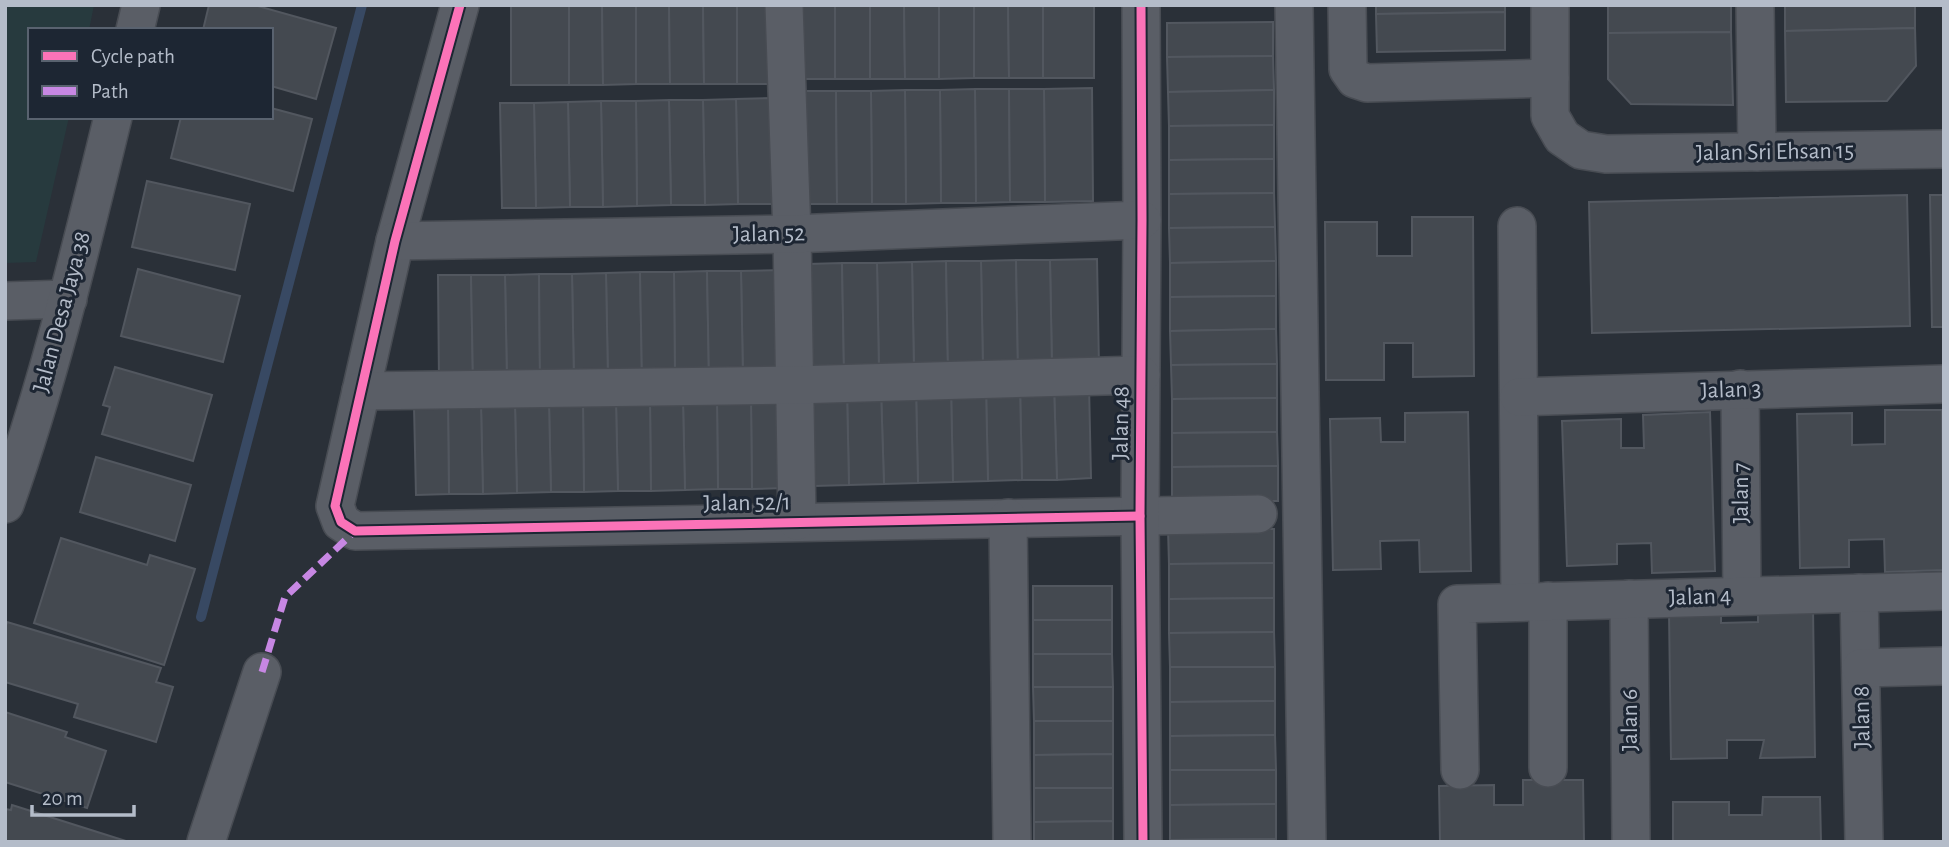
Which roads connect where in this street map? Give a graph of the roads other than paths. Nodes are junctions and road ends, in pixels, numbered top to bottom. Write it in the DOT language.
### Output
graph roads {
  1 [pos="141,5"];
  2 [pos="460,5"];
  3 [pos="784,5"];
  4 [pos="1140,5"];
  5 [pos="1294,5"];
  6 [pos="1347,5"];
  7 [pos="1550,5"];
  8 [pos="1755,5"];
  9 [pos="135,28"];
  10 [pos="1550,78"];
  11 [pos="113,119"];
  12 [pos="1944,149"];
  13 [pos="1757,152"];
  14 [pos="1142,220"];
  15 [pos="1517,226"];
  16 [pos="792,234"];
  17 [pos="395,241"];
  18 [pos="68,299"];
  19 [pos="5,301"];
  20 [pos="1141,375"];
  21 [pos="794,384"];
  22 [pos="1944,384"];
  23 [pos="1740,389"];
  24 [pos="361,391"];
  25 [pos="1519,397"];
  26 [pos="13,461"];
  27 [pos="5,504"];
  28 [pos="1258,514"];
  29 [pos="1139,516"];
  30 [pos="1008,518"];
  31 [pos="797,521"];
  32 [pos="1944,591"];
  33 [pos="1859,593"];
  34 [pos="1742,596"];
  35 [pos="1629,599"];
  36 [pos="1534,602"];
  37 [pos="1944,666"];
  38 [pos="1861,668"];
  39 [pos="262,672"];
  40 [pos="1548,768"];
  41 [pos="1460,770"];
  42 [pos="206,842"];
  43 [pos="1012,842"];
  44 [pos="1143,842"];
  45 [pos="1307,842"];
  46 [pos="1631,842"];
  47 [pos="1864,842"];
  1 -- 9 [label="street"];
  2 -- 17 [label="street"];
  3 -- 16 [label="street"];
  4 -- 14 [label="street, Jalan 48"];
  5 -- 45 [label="street"];
  6 -- 10 [label="street"];
  7 -- 10 [label="street, Jalan Sri Ehsan 15"];
  8 -- 13 [label="street"];
  10 -- 13 [label="street, Jalan Sri Ehsan 15"];
  11 -- 18 [label="street, Jalan Desa Jaya 38"];
  12 -- 13 [label="street, Jalan Sri Ehsan 15"];
  14 -- 16 [label="street, Jalan 52"];
  14 -- 20 [label="street, Jalan 48"];
  15 -- 25 [label="street"];
  16 -- 17 [label="street, Jalan 52"];
  16 -- 21 [label="street"];
  17 -- 24 [label="street"];
  18 -- 19 [label="street"];
  18 -- 26 [label="street, Jalan Desa Jaya 38"];
  20 -- 21 [label="street"];
  20 -- 29 [label="street, Jalan 48"];
  21 -- 24 [label="street"];
  21 -- 31 [label="street"];
  22 -- 23 [label="street, Jalan 3"];
  23 -- 25 [label="street, Jalan 3"];
  23 -- 34 [label="street, Jalan 7"];
  24 -- 31 [label="street, Jalan 52/1"];
  25 -- 36 [label="street"];
  26 -- 27 [label="street, Jalan Desa Jaya 38"];
  28 -- 29 [label="street, Jalan 52/1"];
  29 -- 30 [label="street, Jalan 52/1"];
  29 -- 44 [label="street, Jalan 48"];
  30 -- 31 [label="street, Jalan 52/1"];
  30 -- 43 [label="street"];
  32 -- 33 [label="street, Jalan 4"];
  33 -- 34 [label="street, Jalan 4"];
  33 -- 38 [label="street, Jalan 8"];
  34 -- 35 [label="street, Jalan 4"];
  35 -- 36 [label="street, Jalan 4"];
  35 -- 46 [label="street, Jalan 6"];
  36 -- 40 [label="street"];
  36 -- 41 [label="street, Jalan 4"];
  37 -- 38 [label="street"];
  38 -- 47 [label="street, Jalan 8"];
  39 -- 42 [label="street"];
}
